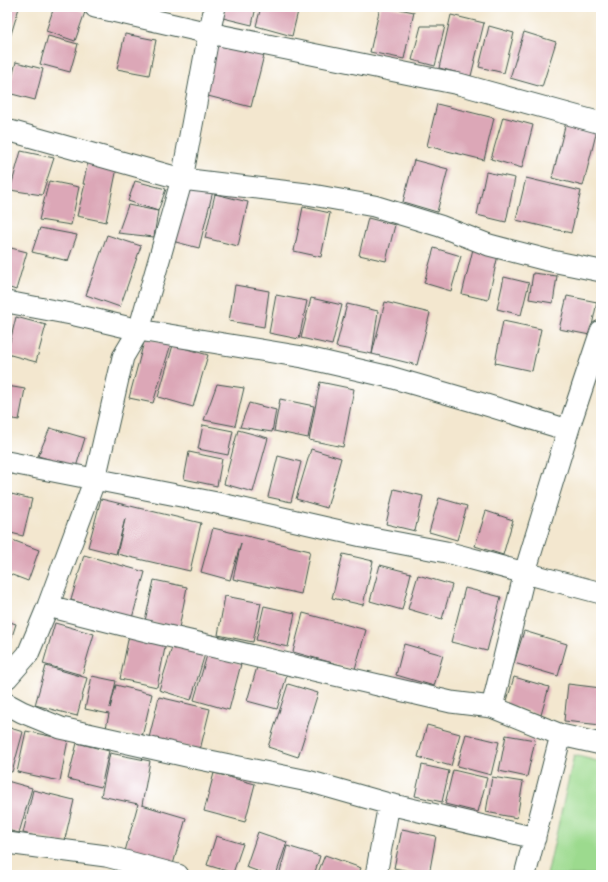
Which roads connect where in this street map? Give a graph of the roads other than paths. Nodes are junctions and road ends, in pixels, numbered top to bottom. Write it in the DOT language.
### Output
graph roads {
  1 [pos="96,7"];
  2 [pos="215,7"];
  3 [pos="209,33"];
  4 [pos="601,123"];
  5 [pos="7,130"];
  6 [pos="182,179"];
  7 [pos="601,271"];
  8 [pos="7,302"];
  9 [pos="139,330"];
  10 [pos="601,331"];
  11 [pos="568,430"];
  12 [pos="7,462"];
  13 [pos="95,479"];
  14 [pos="525,572"];
  15 [pos="601,592"];
  16 [pos="48,606"];
  17 [pos="7,678"];
  18 [pos="7,704"];
  19 [pos="492,707"];
  20 [pos="561,735"];
  21 [pos="601,744"];
  22 [pos="389,804"];
  23 [pos="535,838"];
  24 [pos="7,843"];
  25 [pos="178,875"];
  26 [pos="376,875"];
  27 [pos="526,875"];
  1 -- 3 [label="street"];
  2 -- 3 [label="street"];
  3 -- 4 [label="street"];
  3 -- 6 [label="street"];
  5 -- 6 [label="street"];
  6 -- 7 [label="street"];
  6 -- 9 [label="street"];
  8 -- 9 [label="street"];
  9 -- 11 [label="street"];
  9 -- 13 [label="street"];
  10 -- 11 [label="street"];
  11 -- 14 [label="street"];
  12 -- 13 [label="street"];
  13 -- 14 [label="street"];
  13 -- 16 [label="street"];
  14 -- 15 [label="street"];
  14 -- 19 [label="street"];
  16 -- 17 [label="street"];
  16 -- 19 [label="street"];
  18 -- 22 [label="street"];
  19 -- 20 [label="street"];
  20 -- 21 [label="street"];
  20 -- 23 [label="street"];
  22 -- 23 [label="street"];
  22 -- 26 [label="street"];
  23 -- 27 [label="street"];
  24 -- 25 [label="street"];
}
